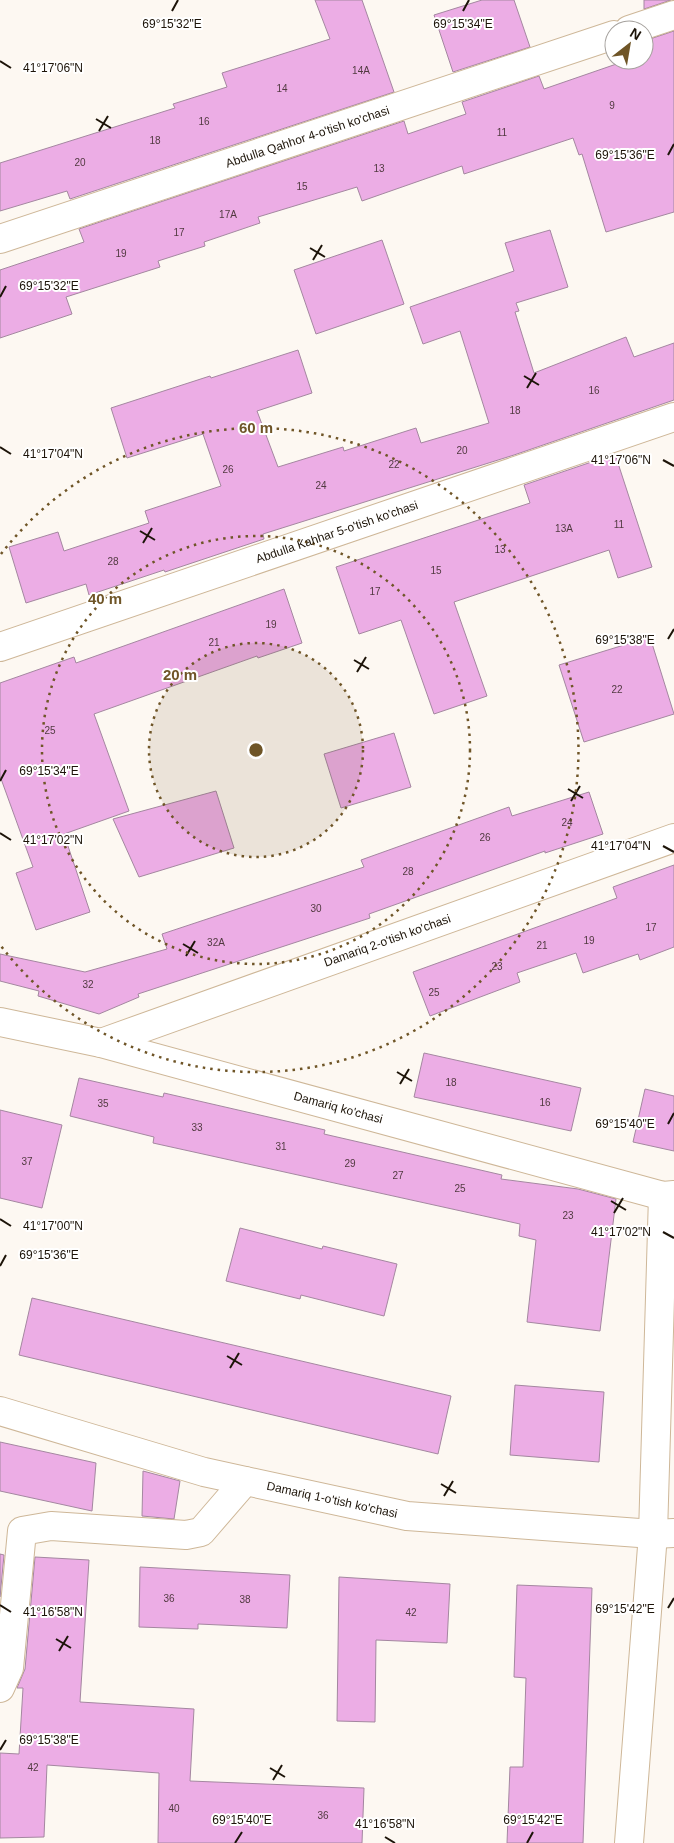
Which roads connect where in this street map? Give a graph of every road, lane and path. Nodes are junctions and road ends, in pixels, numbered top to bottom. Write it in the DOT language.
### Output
graph roads {
  1 [pos="674,15"];
  2 [pos="654,22"];
  3 [pos="604,38"];
  4 [pos="0,239"];
  5 [pos="674,417"];
  6 [pos="0,647"];
  7 [pos="674,838"];
  8 [pos="0,1022"];
  9 [pos="101,1043"];
  10 [pos="669,1195"];
  11 [pos="0,1411"];
  12 [pos="245,1481"];
  13 [pos="664,1533"];
  14 [pos="0,1688"];
  15 [pos="629,1843"];
  1 -- 2 [label="street"];
  3 -- 4 [label="street, Abdulla Qahhor 4-o'tish ko'chasi"];
  5 -- 6 [label="street, Abdulla Kahhar 5-o'tish ko'chasi"];
  7 -- 9 [label="street, Damariq 2-o'tish ko'chasi"];
  8 -- 9 [label="street, Damariq ko'chasi"];
  9 -- 10 [label="street, Damariq ko'chasi"];
  10 -- 13 [label="street"];
  11 -- 12 [label="street, Damariq 1-o'tish ko'chasi"];
  12 -- 13 [label="street, Damariq 1-o'tish ko'chasi"];
  12 -- 14 [label="street"];
  13 -- 15 [label="street"];
}
